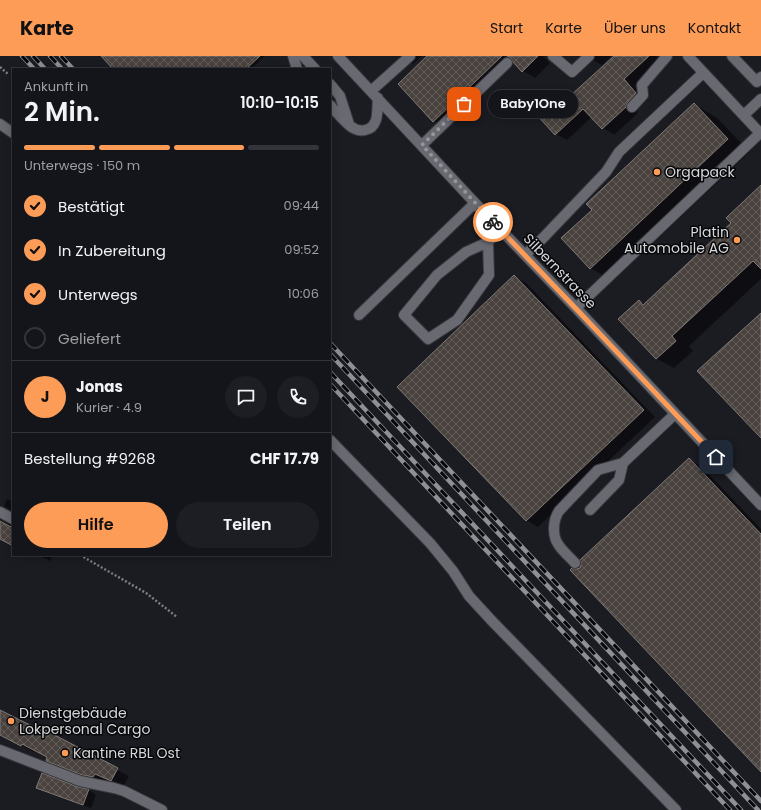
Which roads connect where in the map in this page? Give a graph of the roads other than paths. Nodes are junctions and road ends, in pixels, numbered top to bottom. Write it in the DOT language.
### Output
graph roads {
  1 [pos="293,56"];
  2 [pos="303,56"];
  3 [pos="338,56"];
  4 [pos="410,56"];
  5 [pos="553,56"];
  6 [pos="589,56"];
  7 [pos="667,56"];
  8 [pos="732,56"];
  9 [pos="692,57"];
  10 [pos="507,63"];
  11 [pos="297,68"];
  12 [pos="315,68"];
  13 [pos="703,73"];
  14 [pos="761,77"];
  15 [pos="331,85"];
  16 [pos="374,94"];
  17 [pos="761,99"];
  18 [pos="331,106"];
  19 [pos="632,107"];
  20 [pos="744,115"];
  21 [pos="0,124"];
  22 [pos="350,126"];
  23 [pos="12,132"];
  24 [pos="761,133"];
  25 [pos="422,145"];
  26 [pos="474,203"];
  27 [pos="500,230"];
  28 [pos="488,242"];
  29 [pos="525,255"];
  30 [pos="576,308"];
  31 [pos="359,315"];
  32 [pos="675,414"];
  33 [pos="331,441"];
  34 [pos="623,463"];
  35 [pos="759,500"];
  36 [pos="590,510"];
  37 [pos="0,512"];
  38 [pos="12,518"];
  39 [pos="575,563"];
  40 [pos="0,750"];
  41 [pos="162,810"];
  42 [pos="676,810"];
  1 -- 11 [label="street"];
  2 -- 12 [label="street"];
  3 -- 16 [label="street, Silbernstrasse"];
  4 -- 16 [label="street"];
  5 -- 6 [label="street"];
  7 -- 19 [label="street"];
  8 -- 14 [label="street"];
  9 -- 13 [label="street"];
  10 -- 25 [label="street"];
  13 -- 20 [label="street"];
  13 -- 29 [label="street"];
  15 -- 22 [label="street"];
  16 -- 22 [label="street"];
  16 -- 25 [label="street, Silbernstrasse"];
  17 -- 20 [label="street"];
  18 -- 22 [label="street"];
  20 -- 24 [label="street"];
  21 -- 23 [label="street"];
  24 -- 30 [label="street"];
  25 -- 26 [label="street, Silbernstrasse"];
  26 -- 27 [label="street, Silbernstrasse"];
  26 -- 31 [label="street"];
  27 -- 28 [label="street"];
  27 -- 29 [label="street, Silbernstrasse"];
  28 -- 28 [label="street"];
  29 -- 30 [label="street, Silbernstrasse"];
  30 -- 32 [label="street, Silbernstrasse"];
  32 -- 34 [label="street"];
  32 -- 35 [label="street, Silbernstrasse"];
  33 -- 42 [label="street"];
  34 -- 36 [label="street"];
  34 -- 39 [label="street"];
  37 -- 38 [label="street"];
  40 -- 41 [label="street"];
}
